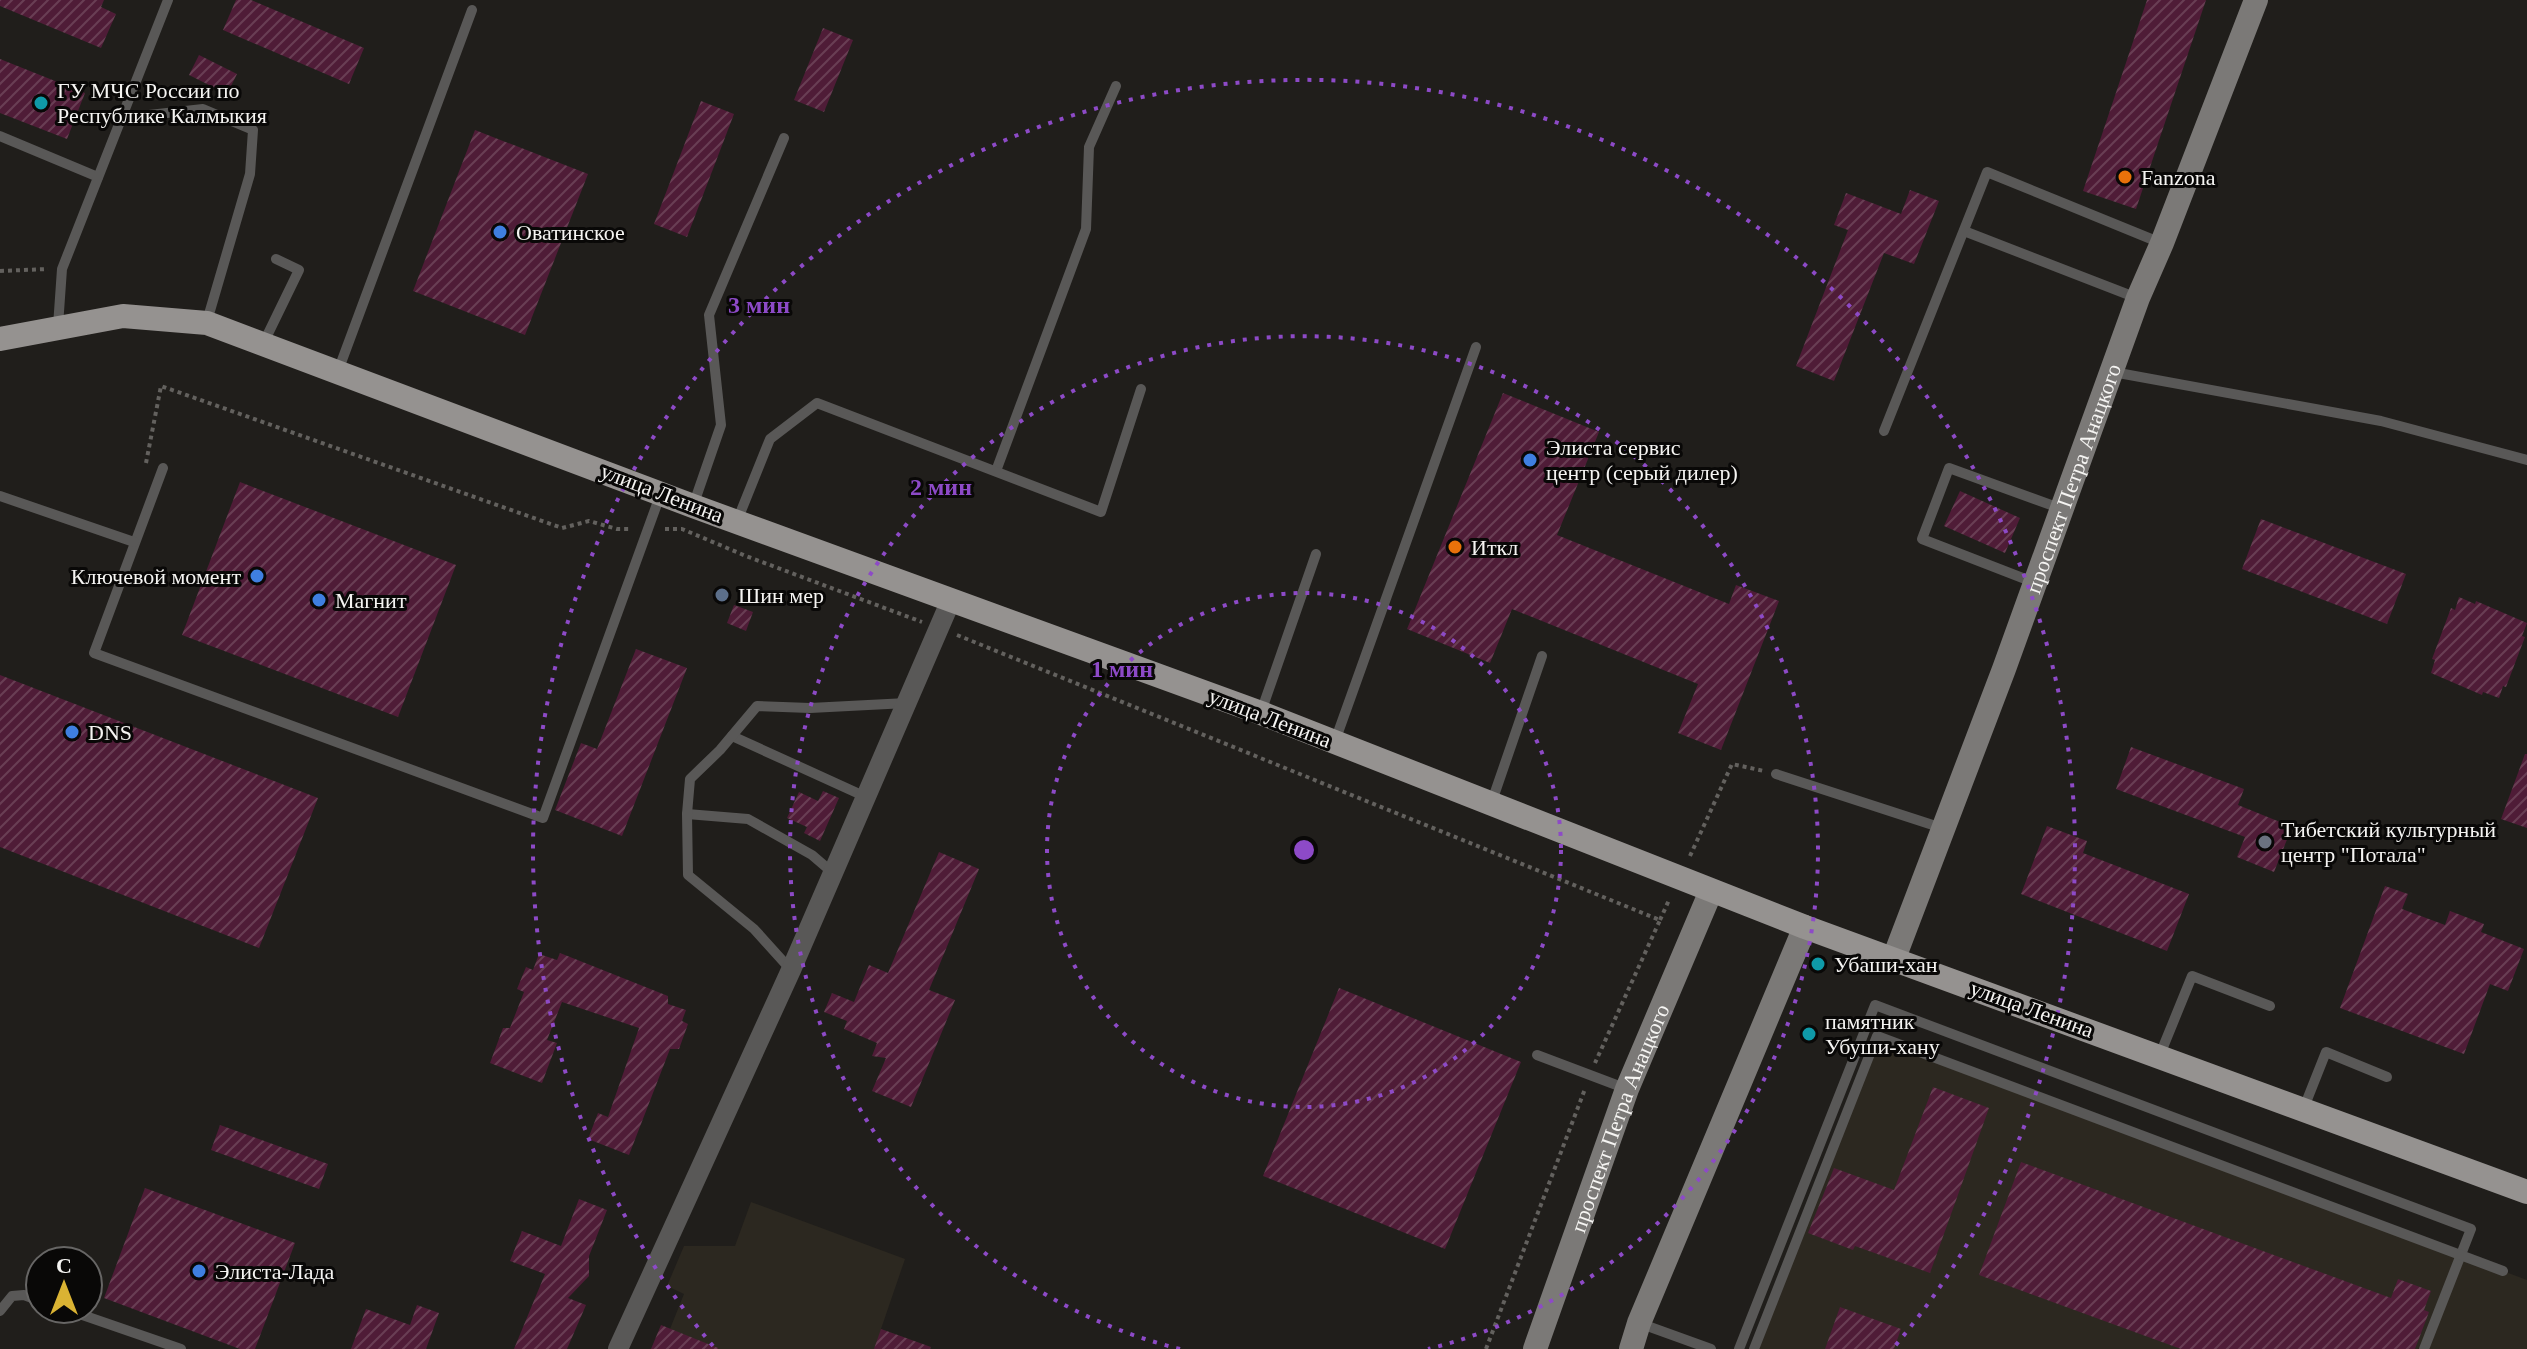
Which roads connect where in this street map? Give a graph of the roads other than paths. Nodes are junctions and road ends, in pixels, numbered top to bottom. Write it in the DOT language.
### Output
graph roads {
  1 [pos="168,0"];
  2 [pos="2256,0"];
  3 [pos="472,10"];
  4 [pos="1116,86"];
  5 [pos="122,118"];
  6 [pos="0,136"];
  7 [pos="784,138"];
  8 [pos="98,177"];
  9 [pos="1964,231"];
  10 [pos="2162,243"];
  11 [pos="276,259"];
  12 [pos="2138,298"];
  13 [pos="207,323"];
  14 [pos="58,326"];
  15 [pos="0,339"];
  16 [pos="263,344"];
  17 [pos="1476,347"];
  18 [pos="338,371"];
  19 [pos="2113,372"];
  20 [pos="1141,389"];
  21 [pos="1884,431"];
  22 [pos="2527,460"];
  23 [pos="163,468"];
  24 [pos="996,471"];
  25 [pos="661,493"];
  26 [pos="0,496"];
  27 [pos="693,506"];
  28 [pos="2062,509"];
  29 [pos="737,521"];
  30 [pos="134,542"];
  31 [pos="1316,554"];
  32 [pos="2035,583"];
  33 [pos="951,600"];
  34 [pos="1542,656"];
  35 [pos="907,703"];
  36 [pos="1261,713"];
  37 [pos="732,736"];
  38 [pos="1334,742"];
  39 [pos="1776,774"];
  40 [pos="866,797"];
  41 [pos="1491,804"];
  42 [pos="687,814"];
  43 [pos="1942,828"];
  44 [pos="833,873"];
  45 [pos="1711,891"];
  46 [pos="1805,927"];
  47 [pos="1894,958"];
  48 [pos="791,970"];
  49 [pos="2270,1006"];
  50 [pos="1537,1055"];
  51 [pos="2159,1057"];
  52 [pos="2387,1077"];
  53 [pos="1627,1089"];
  54 [pos="2303,1110"];
  55 [pos="2527,1192"];
  56 [pos="2460,1255"];
  57 [pos="2503,1271"];
  58 [pos="24,1295"];
  59 [pos="0,1311"];
  60 [pos="104,1322"];
  61 [pos="1639,1323"];
  62 [pos="181,1349"];
  63 [pos="618,1349"];
  64 [pos="1535,1349"];
  65 [pos="1631,1349"];
  66 [pos="1711,1349"];
  67 [pos="1739,1349"];
  68 [pos="1754,1349"];
  69 [pos="2424,1349"];
  1 -- 5 [label="lane"];
  2 -- 10 [label="main road, проспект Петра Анацкого"];
  3 -- 18 [label="lane"];
  4 -- 24 [label="lane"];
  5 -- 8 [label="lane"];
  5 -- 13 [label="lane"];
  6 -- 8 [label="lane"];
  7 -- 27 [label="lane"];
  8 -- 14 [label="lane"];
  9 -- 10 [label="lane"];
  9 -- 12 [label="lane"];
  9 -- 21 [label="lane"];
  10 -- 12 [label="main road, проспект Петра Анацкого"];
  11 -- 16 [label="lane"];
  12 -- 19 [label="main road, проспект Петра Анацкого"];
  13 -- 14 [label="main road, улица Ленина"];
  13 -- 16 [label="main road, улица Ленина"];
  14 -- 15 [label="main road, улица Ленина"];
  16 -- 18 [label="main road, улица Ленина"];
  17 -- 38 [label="lane"];
  18 -- 25 [label="main road, улица Ленина"];
  19 -- 22 [label="lane"];
  19 -- 28 [label="main road, проспект Петра Анацкого"];
  20 -- 24 [label="lane"];
  23 -- 30 [label="lane"];
  24 -- 29 [label="lane"];
  25 -- 27 [label="main road, улица Ленина"];
  25 -- 30 [label="lane"];
  26 -- 30 [label="lane"];
  27 -- 29 [label="main road, улица Ленина"];
  28 -- 32 [label="main road, проспект Петра Анацкого"];
  28 -- 32 [label="lane"];
  29 -- 33 [label="main road, улица Ленина"];
  31 -- 36 [label="lane"];
  32 -- 43 [label="main road, проспект Петра Анацкого"];
  33 -- 35 [label="street"];
  33 -- 36 [label="main road, улица Ленина"];
  34 -- 41 [label="lane"];
  35 -- 37 [label="lane"];
  35 -- 40 [label="street"];
  36 -- 38 [label="main road, улица Ленина"];
  37 -- 40 [label="lane"];
  37 -- 42 [label="lane"];
  38 -- 41 [label="main road, улица Ленина"];
  39 -- 43 [label="lane"];
  40 -- 44 [label="street"];
  41 -- 45 [label="main road, улица Ленина"];
  42 -- 44 [label="lane"];
  42 -- 48 [label="lane"];
  43 -- 47 [label="main road, проспект Петра Анацкого"];
  44 -- 48 [label="street"];
  45 -- 46 [label="main road, улица Ленина"];
  45 -- 53 [label="main road, проспект Петра Анацкого"];
  46 -- 47 [label="main road, улица Ленина"];
  46 -- 61 [label="main road"];
  47 -- 51 [label="main road, улица Ленина"];
  48 -- 63 [label="street"];
  49 -- 51 [label="lane"];
  50 -- 53 [label="lane"];
  51 -- 54 [label="main road, улица Ленина"];
  52 -- 54 [label="lane"];
  53 -- 64 [label="main road, проспект Петра Анацкого"];
  54 -- 55 [label="main road, улица Ленина"];
  56 -- 57 [label="lane"];
  56 -- 67 [label="lane"];
  56 -- 68 [label="lane"];
  56 -- 69 [label="lane"];
  58 -- 59 [label="lane"];
  60 -- 62 [label="lane"];
  61 -- 65 [label="main road"];
  61 -- 66 [label="lane"];
}
